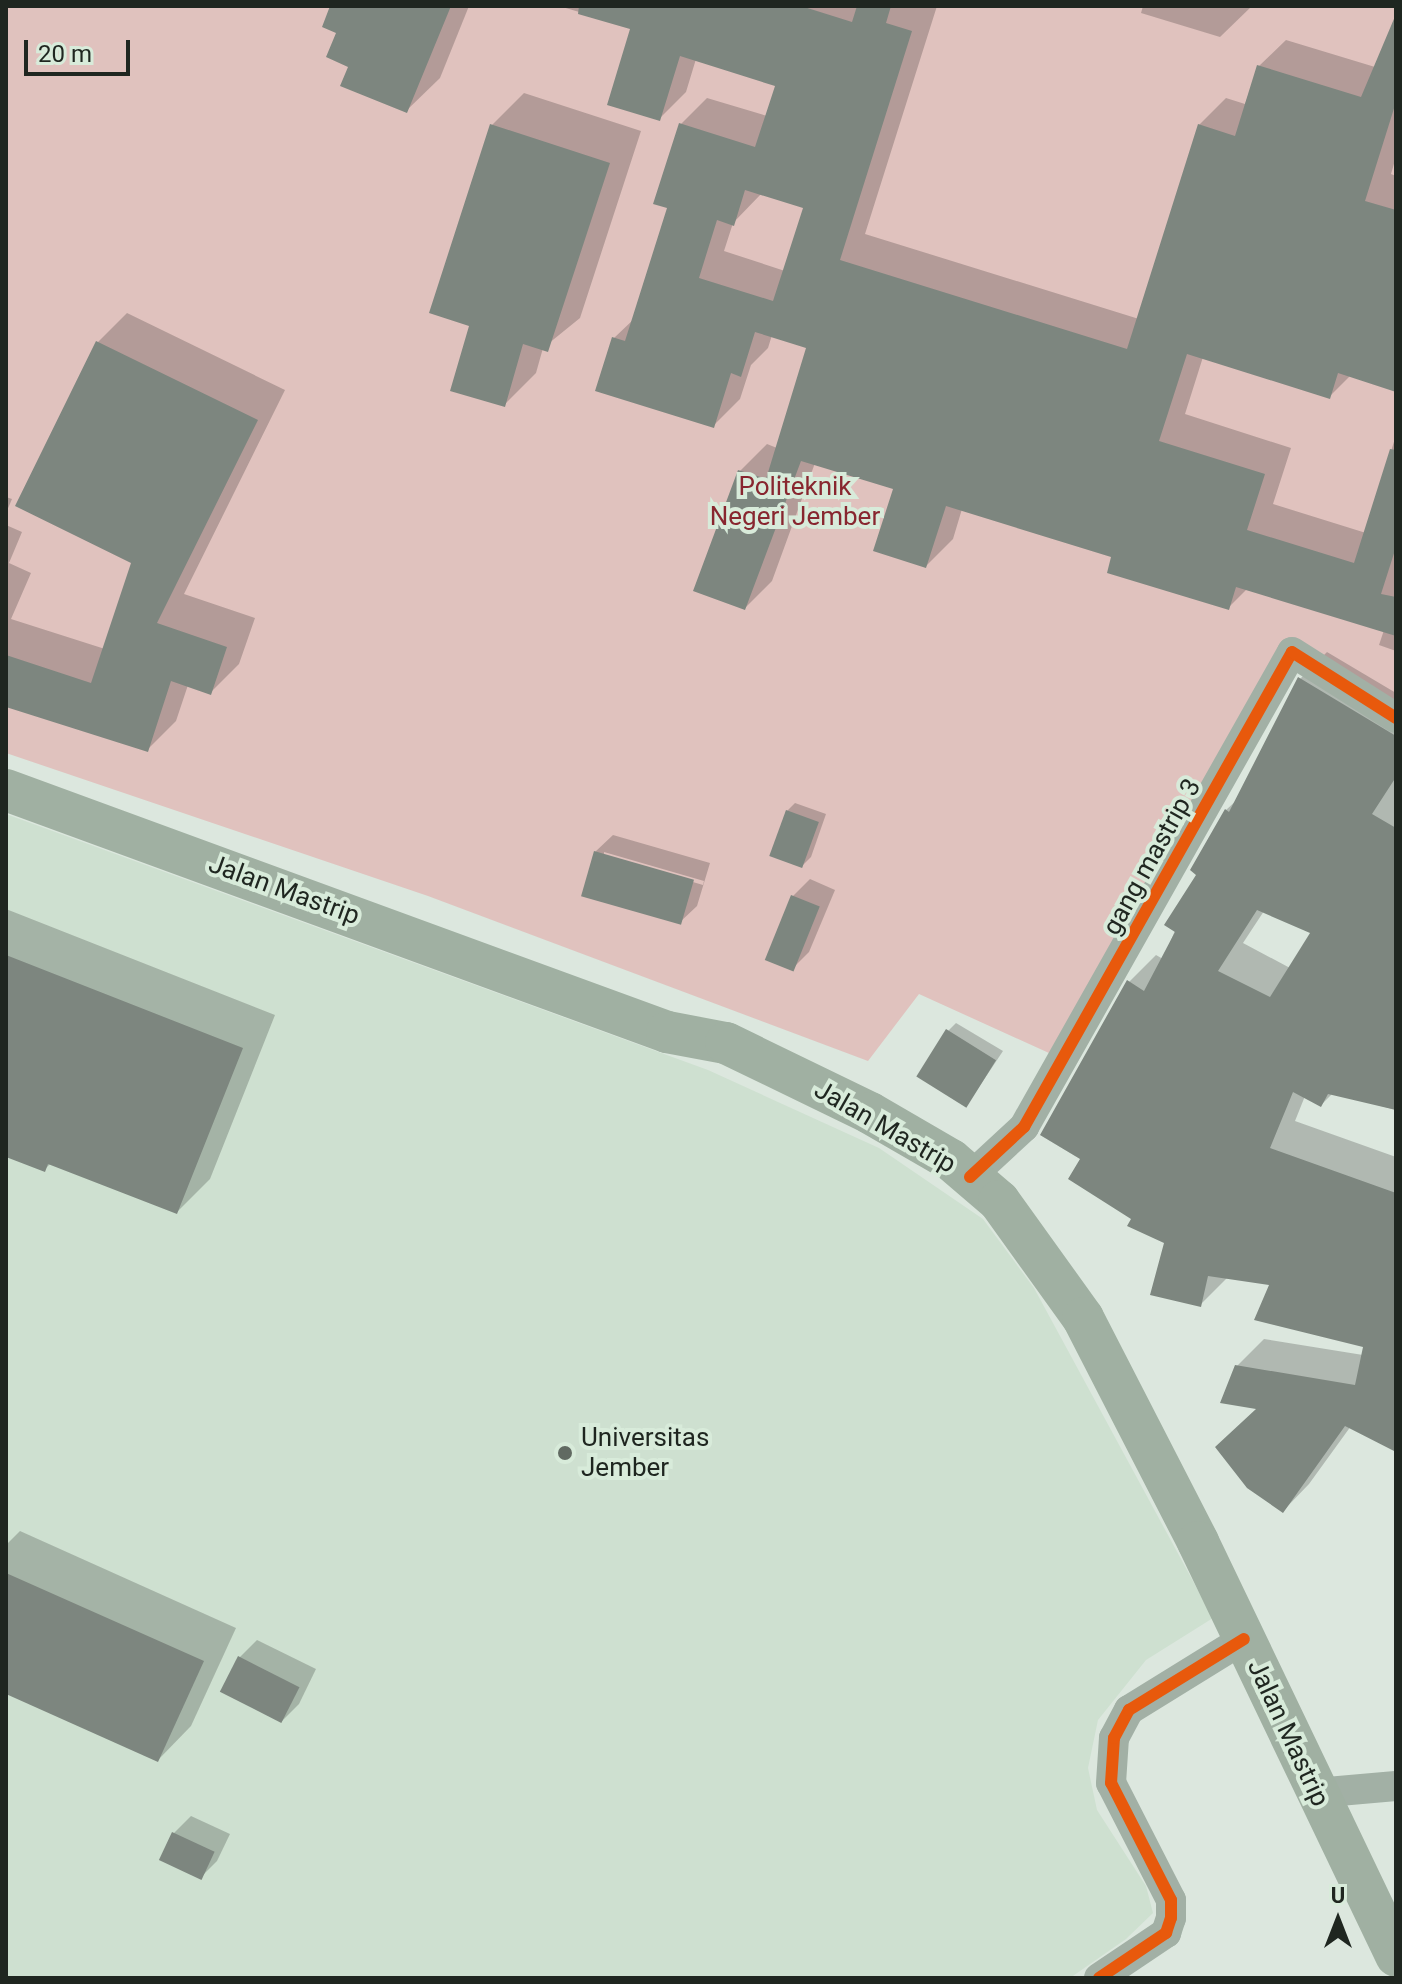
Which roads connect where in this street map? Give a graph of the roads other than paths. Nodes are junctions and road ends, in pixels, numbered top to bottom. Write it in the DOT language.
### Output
graph roads {
  1 [pos="1396,718"];
  2 [pos="6,790"];
  3 [pos="970,1177"];
  4 [pos="1227,1648"];
  5 [pos="1396,1786"];
  6 [pos="1316,1793"];
  7 [pos="1396,1956"];
  8 [pos="1099,1978"];
  1 -- 3 [label="street, gang mastrip 3"];
  2 -- 3 [label="main road, Jalan Mastrip"];
  3 -- 4 [label="main road, Jalan Mastrip"];
  4 -- 6 [label="main road, Jalan Mastrip"];
  4 -- 8 [label="street"];
  5 -- 6 [label="street"];
  6 -- 7 [label="main road, Jalan Mastrip"];
}
